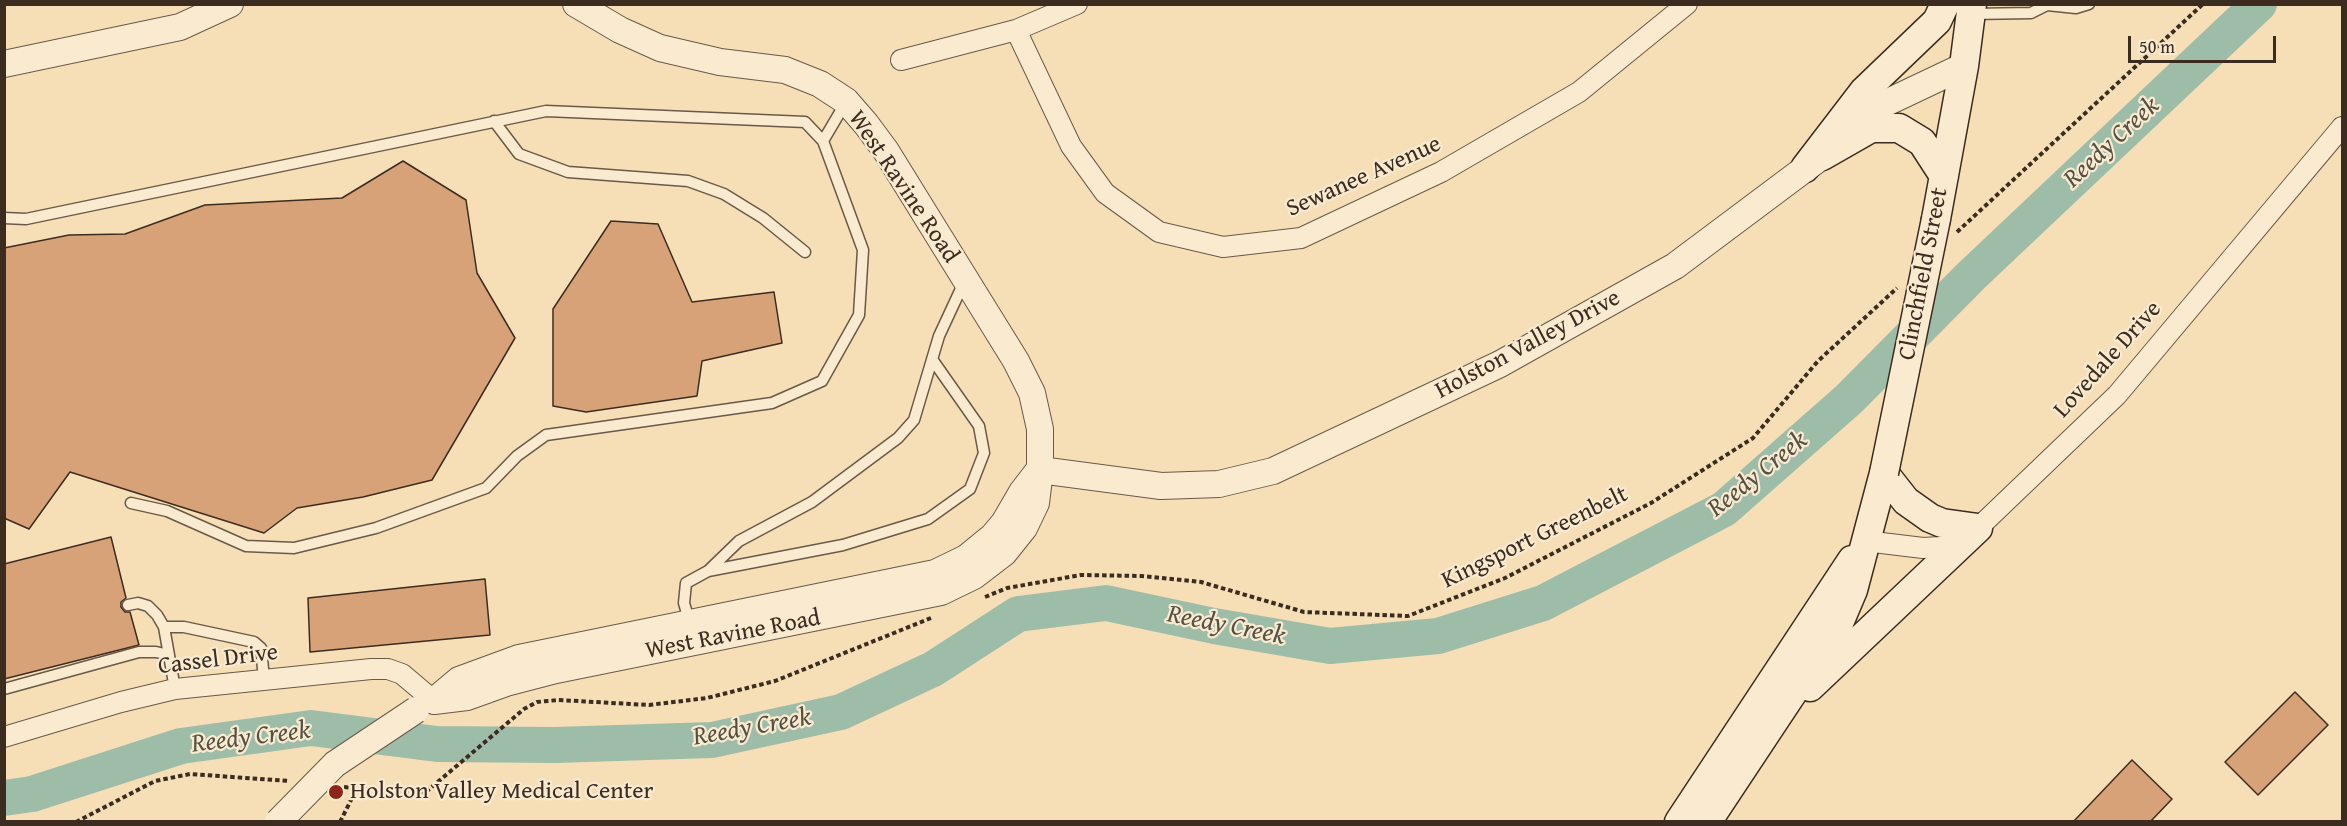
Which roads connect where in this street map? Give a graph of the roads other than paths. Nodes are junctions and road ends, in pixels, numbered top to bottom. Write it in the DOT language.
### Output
graph roads {
  1 [pos="230,4"];
  2 [pos="576,4"];
  3 [pos="1077,4"];
  4 [pos="1687,4"];
  5 [pos="2089,4"];
  6 [pos="1963,8"];
  7 [pos="1016,30"];
  8 [pos="901,60"];
  9 [pos="4,64"];
  10 [pos="1964,66"];
  11 [pos="846,101"];
  12 [pos="494,121"];
  13 [pos="2343,127"];
  14 [pos="823,141"];
  15 [pos="1814,162"];
  16 [pos="1944,176"];
  17 [pos="4,218"];
  18 [pos="805,252"];
  19 [pos="965,280"];
  20 [pos="932,359"];
  21 [pos="1040,470"];
  22 [pos="1884,473"];
  23 [pos="130,503"];
  24 [pos="1978,528"];
  25 [pos="1865,541"];
  26 [pos="708,571"];
  27 [pos="128,605"];
  28 [pos="164,627"];
  29 [pos="692,633"];
  30 [pos="169,655"];
  31 [pos="264,679"];
  32 [pos="175,688"];
  33 [pos="4,689"];
  34 [pos="425,705"];
  35 [pos="1773,722"];
  36 [pos="4,737"];
  37 [pos="278,822"];
  38 [pos="1679,822"];
  39 [pos="1707,822"];
  1 -- 9 [label="street"];
  2 -- 11 [label="street, West Ravine Road"];
  3 -- 7 [label="street"];
  4 -- 7 [label="street, Sewanee Avenue"];
  5 -- 6 [label="lane"];
  6 -- 10 [label="main road, Clinchfield Street"];
  6 -- 15 [label="main road"];
  7 -- 8 [label="street"];
  10 -- 15 [label="street, Holston Valley Drive"];
  10 -- 16 [label="main road, Clinchfield Street"];
  11 -- 14 [label="lane"];
  11 -- 19 [label="street, West Ravine Road"];
  12 -- 14 [label="lane"];
  12 -- 17 [label="lane"];
  12 -- 18 [label="lane"];
  13 -- 24 [label="street, Lovedale Drive"];
  14 -- 23 [label="lane"];
  15 -- 16 [label="main road"];
  15 -- 21 [label="street, Holston Valley Drive"];
  16 -- 22 [label="main road, Clinchfield Street, bridge"];
  19 -- 20 [label="lane"];
  19 -- 21 [label="street, West Ravine Road"];
  20 -- 26 [label="lane"];
  20 -- 26 [label="lane"];
  21 -- 29 [label="street, West Ravine Road"];
  22 -- 24 [label="main road"];
  22 -- 25 [label="main road, Clinchfield Street"];
  24 -- 25 [label="street, Lovedale Drive"];
  24 -- 35 [label="main road"];
  25 -- 35 [label="main road, Clinchfield Street"];
  25 -- 38 [label="main road, Clinchfield Street"];
  26 -- 29 [label="lane"];
  27 -- 28 [label="lane"];
  28 -- 30 [label="lane"];
  28 -- 31 [label="lane"];
  29 -- 34 [label="street, West Ravine Road"];
  30 -- 32 [label="lane"];
  30 -- 33 [label="lane"];
  31 -- 32 [label="street, Cassel Drive"];
  31 -- 34 [label="street, Cassel Drive"];
  32 -- 36 [label="street, Cassel Drive"];
  34 -- 37 [label="street, West Ravine Road, bridge"];
  35 -- 39 [label="main road, Clinchfield Street"];
}
